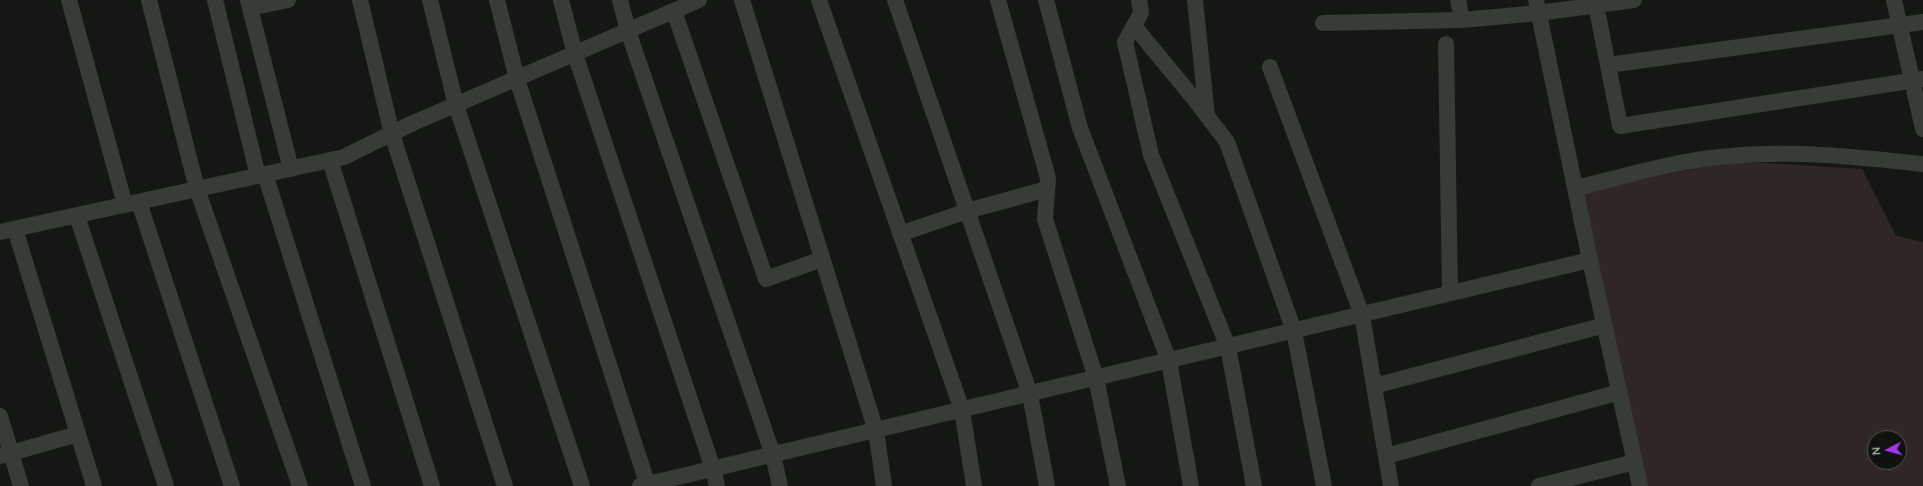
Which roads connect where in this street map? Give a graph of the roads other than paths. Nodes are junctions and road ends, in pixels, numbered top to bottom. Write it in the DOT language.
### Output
graph roads {
  1 [pos="69,0"];
  2 [pos="149,0"];
  3 [pos="215,0"];
  4 [pos="288,0"];
  5 [pos="360,0"];
  6 [pos="430,0"];
  7 [pos="497,0"];
  8 [pos="561,0"];
  9 [pos="620,0"];
  10 [pos="742,0"];
  11 [pos="819,0"];
  12 [pos="895,0"];
  13 [pos="998,0"];
  14 [pos="1046,0"];
  15 [pos="1139,0"];
  16 [pos="1195,0"];
  17 [pos="1458,0"];
  18 [pos="1634,0"];
  19 [pos="1894,0"];
  20 [pos="693,1"];
  21 [pos="1596,3"];
  22 [pos="249,4"];
  23 [pos="1537,6"];
  24 [pos="674,11"];
  25 [pos="1462,20"];
  26 [pos="1923,22"];
  27 [pos="1323,23"];
  28 [pos="1899,25"];
  29 [pos="1134,26"];
  30 [pos="628,31"];
  31 [pos="1446,44"];
  32 [pos="575,54"];
  33 [pos="1608,65"];
  34 [pos="1270,67"];
  35 [pos="517,79"];
  36 [pos="1917,79"];
  37 [pos="456,105"];
  38 [pos="1207,116"];
  39 [pos="1923,129"];
  40 [pos="392,134"];
  41 [pos="330,160"];
  42 [pos="1923,164"];
  43 [pos="291,169"];
  44 [pos="261,175"];
  45 [pos="1576,188"];
  46 [pos="197,189"];
  47 [pos="1047,189"];
  48 [pos="132,203"];
  49 [pos="967,211"];
  50 [pos="77,216"];
  51 [pos="8,231"];
  52 [pos="900,234"];
  53 [pos="822,259"];
  54 [pos="1590,260"];
  55 [pos="1450,294"];
  56 [pos="1362,315"];
  57 [pos="1605,325"];
  58 [pos="1294,331"];
  59 [pos="1228,346"];
  60 [pos="1169,361"];
  61 [pos="1096,378"];
  62 [pos="1374,386"];
  63 [pos="1620,392"];
  64 [pos="1030,394"];
  65 [pos="962,410"];
  66 [pos="0,416"];
  67 [pos="876,430"];
  68 [pos="78,434"];
  69 [pos="5,454"];
  70 [pos="773,455"];
  71 [pos="1386,456"];
  72 [pos="1635,462"];
  73 [pos="713,469"];
  74 [pos="645,485"];
  75 [pos="20,486"];
  76 [pos="94,486"];
  77 [pos="166,486"];
  78 [pos="232,486"];
  79 [pos="300,486"];
  80 [pos="363,486"];
  81 [pos="432,486"];
  82 [pos="505,486"];
  83 [pos="582,486"];
  84 [pos="717,486"];
  85 [pos="780,486"];
  86 [pos="884,486"];
  87 [pos="974,486"];
  88 [pos="1047,486"];
  89 [pos="1118,486"];
  90 [pos="1191,486"];
  91 [pos="1254,486"];
  92 [pos="1324,486"];
  93 [pos="1392,486"];
  94 [pos="1539,486"];
  95 [pos="1640,486"];
  1 -- 48 [label="street"];
  2 -- 46 [label="street"];
  3 -- 44 [label="street"];
  4 -- 22 [label="street"];
  5 -- 40 [label="street"];
  6 -- 37 [label="street"];
  7 -- 35 [label="street"];
  8 -- 32 [label="street"];
  9 -- 30 [label="street"];
  10 -- 53 [label="street"];
  11 -- 52 [label="street"];
  12 -- 49 [label="street"];
  13 -- 47 [label="street"];
  14 -- 60 [label="street"];
  15 -- 29 [label="street"];
  16 -- 38 [label="street"];
  17 -- 25 [label="street"];
  18 -- 21 [label="street"];
  19 -- 28 [label="street"];
  20 -- 24 [label="street"];
  21 -- 23 [label="street"];
  21 -- 33 [label="street"];
  22 -- 43 [label="street"];
  23 -- 25 [label="street"];
  23 -- 45 [label="street"];
  24 -- 30 [label="street"];
  24 -- 53 [label="street"];
  25 -- 27 [label="street"];
  26 -- 28 [label="street"];
  28 -- 33 [label="street"];
  28 -- 36 [label="street"];
  29 -- 38 [label="street"];
  29 -- 59 [label="street"];
  30 -- 32 [label="street"];
  30 -- 70 [label="street"];
  31 -- 55 [label="street"];
  32 -- 35 [label="street"];
  32 -- 73 [label="street"];
  33 -- 36 [label="street"];
  34 -- 56 [label="street"];
  35 -- 37 [label="street"];
  35 -- 74 [label="street"];
  36 -- 39 [label="street"];
  37 -- 40 [label="street"];
  37 -- 83 [label="street"];
  38 -- 58 [label="street"];
  40 -- 41 [label="street"];
  40 -- 82 [label="street"];
  41 -- 43 [label="street"];
  41 -- 81 [label="street"];
  42 -- 45 [label="street"];
  43 -- 44 [label="street"];
  44 -- 46 [label="street"];
  44 -- 80 [label="street"];
  45 -- 54 [label="street"];
  46 -- 48 [label="street"];
  46 -- 79 [label="street"];
  47 -- 49 [label="street"];
  47 -- 61 [label="street"];
  48 -- 50 [label="street"];
  48 -- 78 [label="street"];
  49 -- 52 [label="street"];
  49 -- 64 [label="street"];
  50 -- 51 [label="street"];
  50 -- 77 [label="street"];
  51 -- 68 [label="street"];
  52 -- 65 [label="street"];
  53 -- 67 [label="street"];
  54 -- 55 [label="street"];
  54 -- 57 [label="street"];
  55 -- 56 [label="street"];
  56 -- 58 [label="street"];
  56 -- 62 [label="street"];
  57 -- 62 [label="street"];
  57 -- 63 [label="street"];
  58 -- 59 [label="street"];
  58 -- 92 [label="street"];
  59 -- 60 [label="street"];
  59 -- 91 [label="street"];
  60 -- 61 [label="street"];
  60 -- 90 [label="street"];
  61 -- 64 [label="street"];
  61 -- 89 [label="street"];
  62 -- 71 [label="street"];
  63 -- 71 [label="street"];
  63 -- 72 [label="street"];
  64 -- 65 [label="street"];
  64 -- 88 [label="street"];
  65 -- 67 [label="street"];
  65 -- 87 [label="street"];
  66 -- 69 [label="street"];
  67 -- 70 [label="street"];
  67 -- 86 [label="street"];
  68 -- 69 [label="street"];
  68 -- 76 [label="street"];
  69 -- 75 [label="street"];
  70 -- 73 [label="street"];
  70 -- 85 [label="street"];
  71 -- 93 [label="street"];
  72 -- 94 [label="street"];
  72 -- 95 [label="street"];
  73 -- 74 [label="street"];
  73 -- 84 [label="street"];
}
